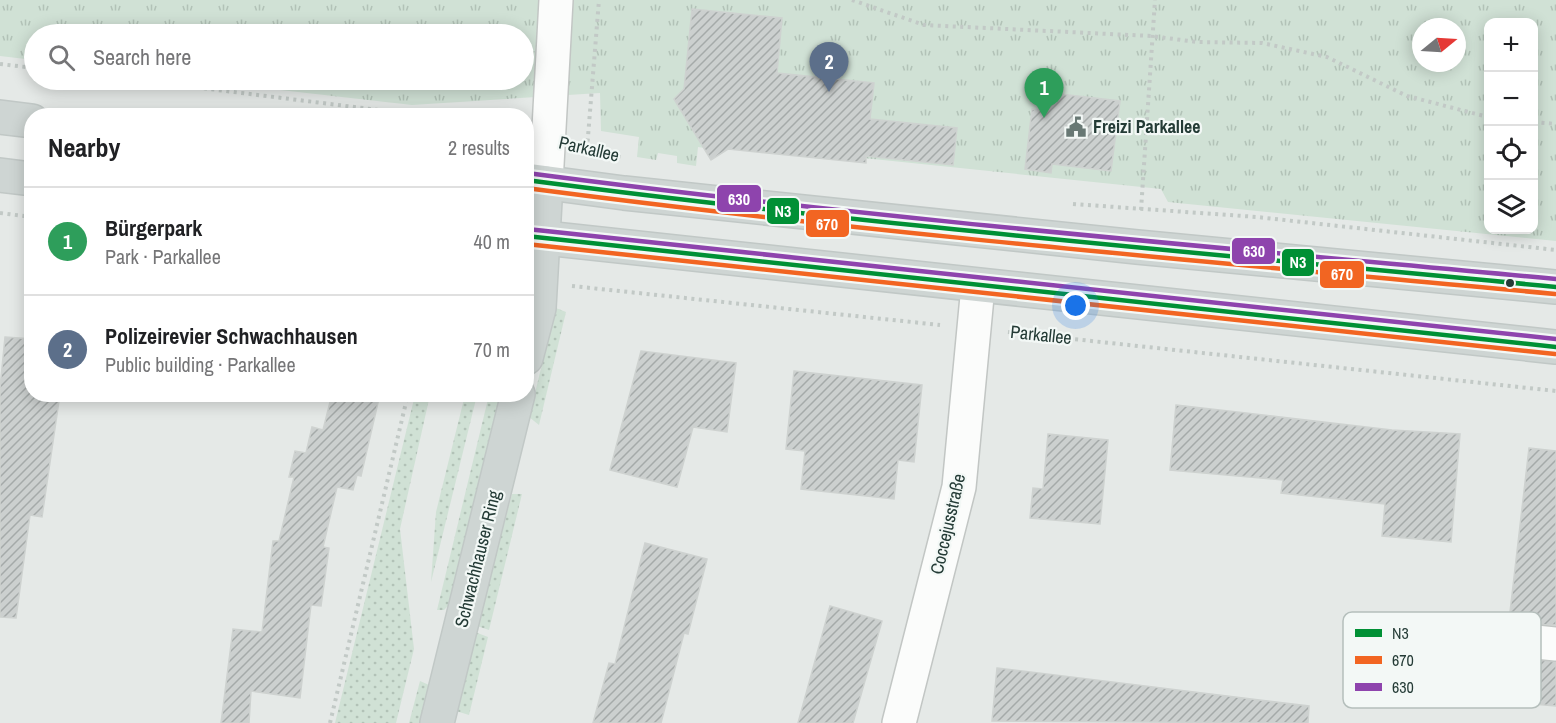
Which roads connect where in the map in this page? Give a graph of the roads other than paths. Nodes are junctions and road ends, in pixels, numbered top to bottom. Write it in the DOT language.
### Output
graph roads {
  1 [pos="556,0"];
  2 [pos="0,117"];
  3 [pos="24,120"];
  4 [pos="0,175"];
  5 [pos="24,177"];
  6 [pos="536,181"];
  7 [pos="535,237"];
  8 [pos="978,286"];
  9 [pos="1556,287"];
  10 [pos="534,327"];
  11 [pos="1556,347"];
  12 [pos="516,402"];
  13 [pos="437,723"];
  14 [pos="899,723"];
  1 -- 6 [label="street"];
  2 -- 3 [label="main road"];
  4 -- 5 [label="main road"];
  6 -- 7 [label="main road"];
  6 -- 9 [label="main road, Parkallee"];
  7 -- 8 [label="main road"];
  7 -- 10 [label="main road"];
  8 -- 11 [label="main road"];
  8 -- 14 [label="street, Coccejusstraße"];
  12 -- 13 [label="main road, Schwachhauser Ring"];
}
